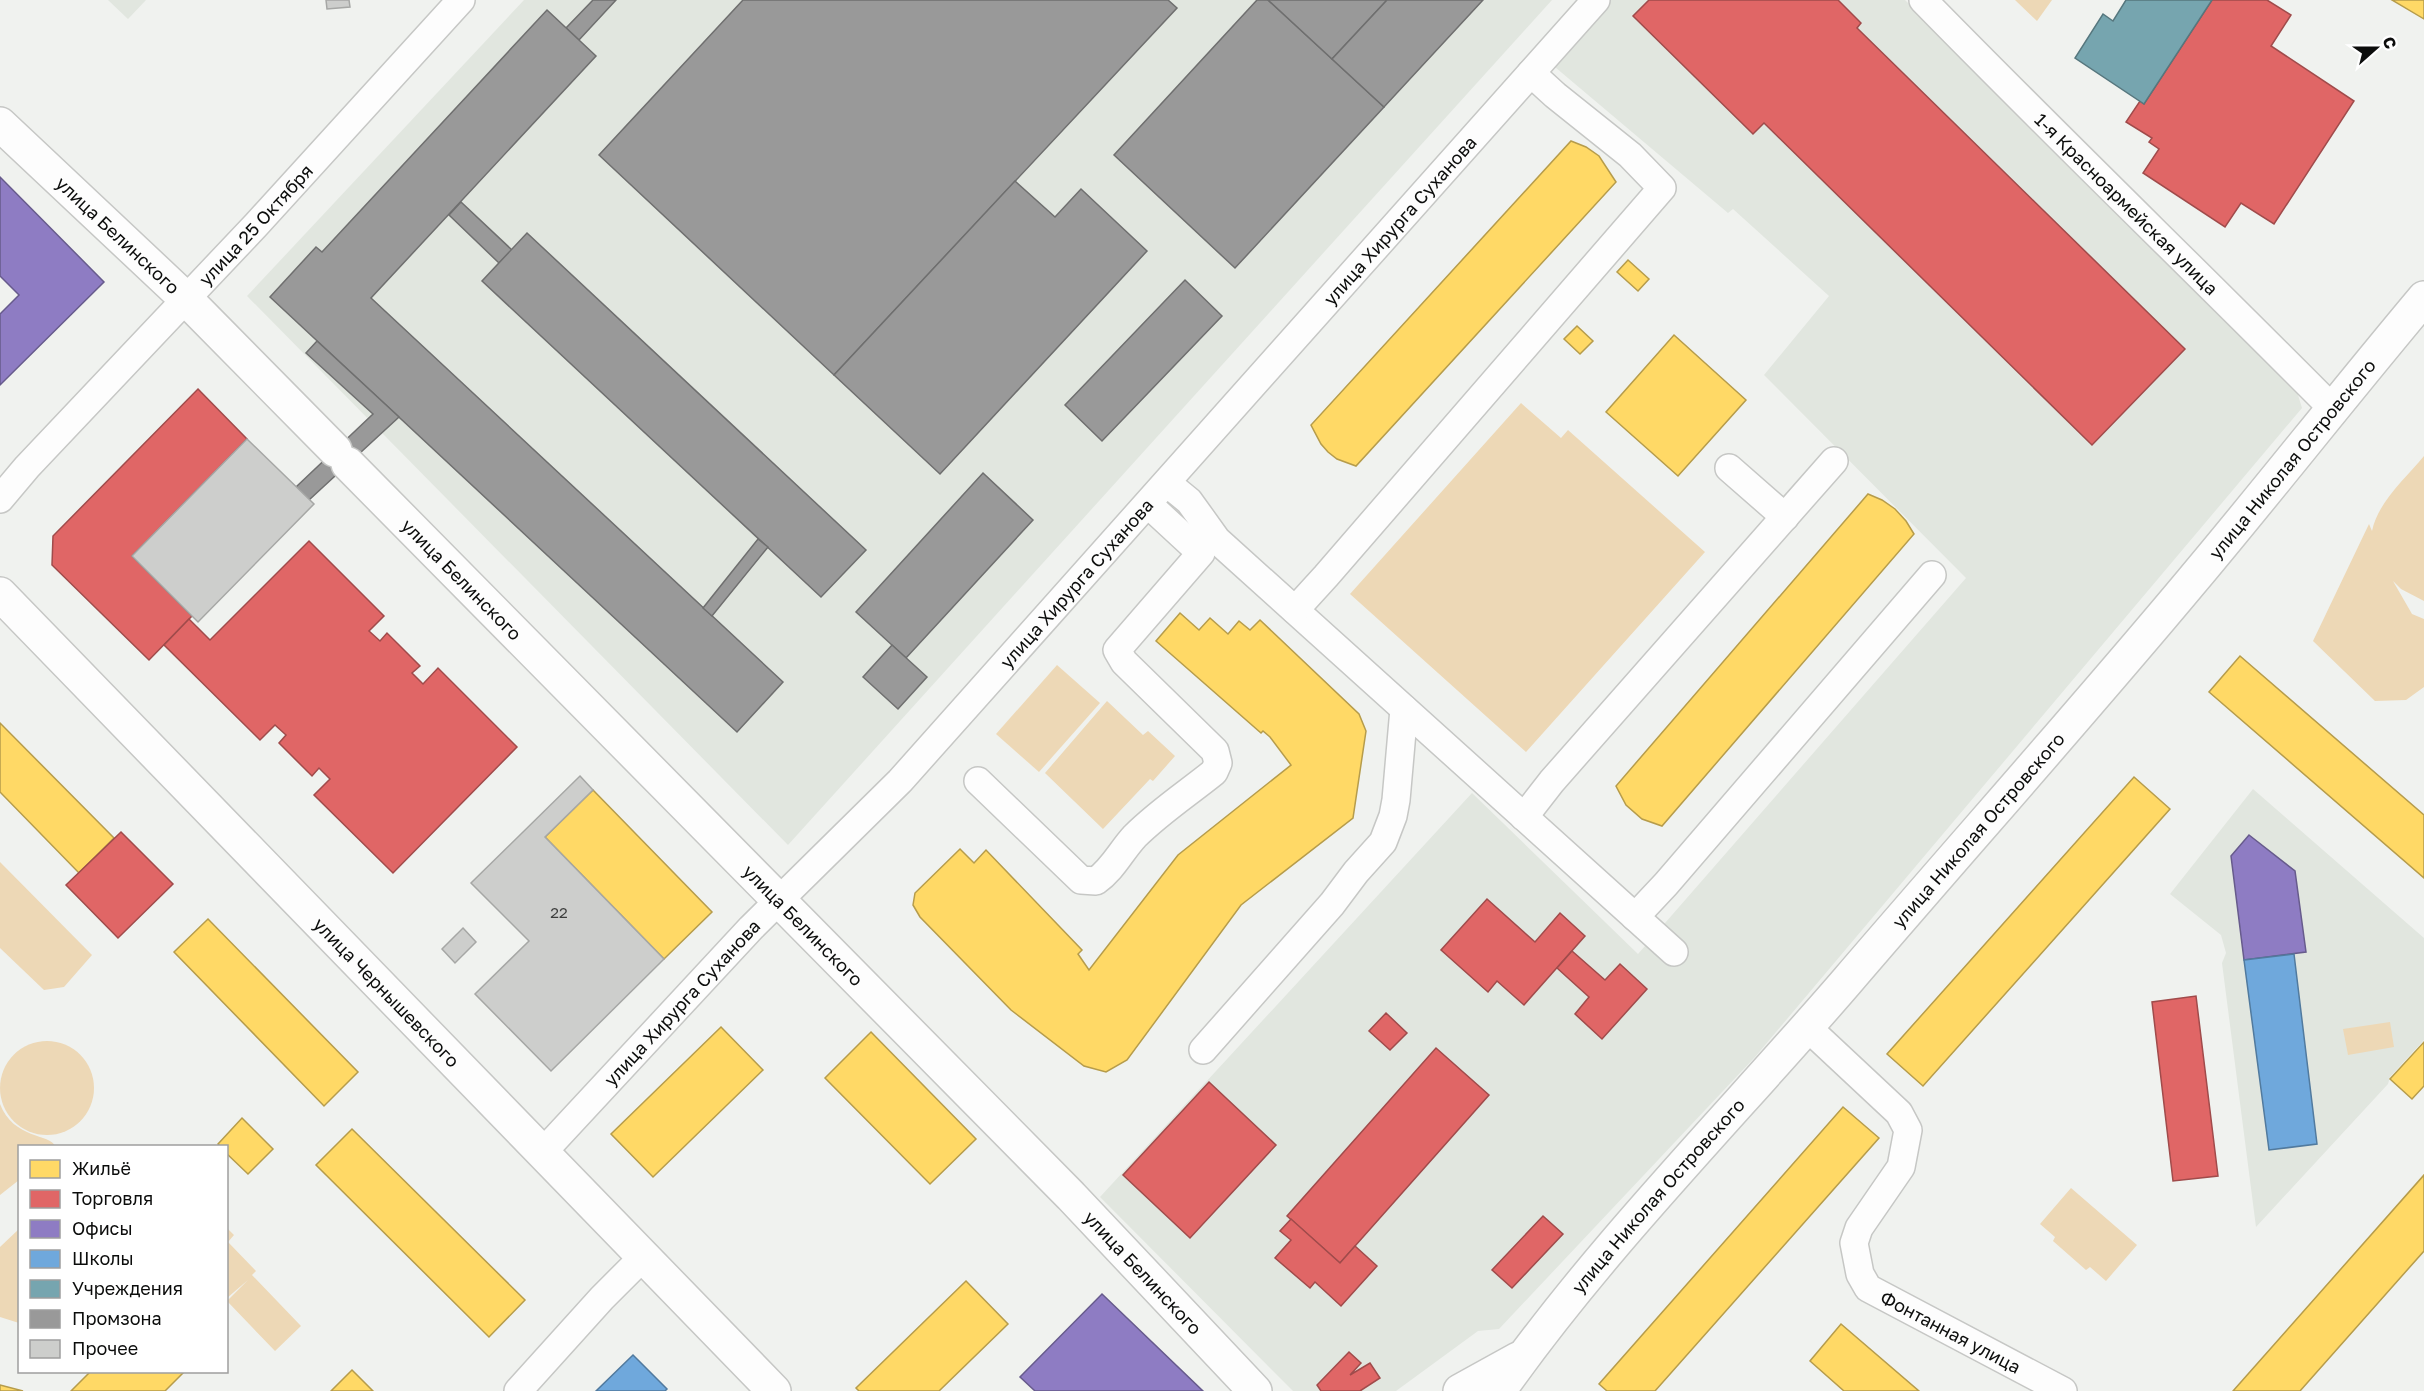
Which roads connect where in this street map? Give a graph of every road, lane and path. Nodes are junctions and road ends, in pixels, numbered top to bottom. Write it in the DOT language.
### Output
graph roads {
  1 [pos="461,0"];
  2 [pos="1596,0"];
  3 [pos="1923,0"];
  4 [pos="1531,73"];
  5 [pos="0,124"];
  6 [pos="2424,298"];
  7 [pos="186,299"];
  8 [pos="2331,408"];
  9 [pos="1834,461"];
  10 [pos="1729,468"];
  11 [pos="1167,483"];
  12 [pos="0,500"];
  13 [pos="1148,504"];
  14 [pos="1785,517"];
  15 [pos="1932,575"];
  16 [pos="0,594"];
  17 [pos="1295,610"];
  18 [pos="1404,709"];
  19 [pos="978,781"];
  20 [pos="1524,817"];
  21 [pos="779,900"];
  22 [pos="1635,917"];
  23 [pos="1674,952"];
  24 [pos="1807,1027"];
  25 [pos="1203,1050"];
  26 [pos="543,1152"];
  27 [pos="644,1256"];
  28 [pos="1525,1355"];
  29 [pos="518,1391"];
  30 [pos="774,1391"];
  31 [pos="1255,1391"];
  32 [pos="1460,1391"];
  33 [pos="1499,1391"];
  34 [pos="2062,1391"];
  1 -- 7 [label="street, улица 25 Октября"];
  2 -- 4 [label="street, улица Хирурга Суханова"];
  3 -- 8 [label="street, 1-я Красноармейская улица"];
  4 -- 11 [label="street, улица Хирурга Суханова"];
  4 -- 17 [label="street"];
  5 -- 7 [label="main road, улица Белинского"];
  6 -- 8 [label="main road, улица Николая Островского"];
  7 -- 12 [label="street, улица 25 Октября"];
  7 -- 21 [label="main road, улица Белинского"];
  8 -- 24 [label="main road, улица Николая Островского"];
  9 -- 14 [label="street"];
  10 -- 14 [label="street"];
  11 -- 13 [label="street, улица Хирурга Суханова"];
  11 -- 17 [label="street"];
  13 -- 19 [label="street"];
  13 -- 21 [label="street, улица Хирурга Суханова"];
  14 -- 20 [label="street"];
  15 -- 22 [label="street"];
  16 -- 26 [label="main road, улица Чернышевского"];
  17 -- 18 [label="street"];
  18 -- 20 [label="street"];
  18 -- 25 [label="street"];
  20 -- 22 [label="street"];
  21 -- 26 [label="street, улица Хирурга Суханова"];
  21 -- 31 [label="main road, улица Белинского"];
  22 -- 23 [label="street"];
  24 -- 28 [label="main road, улица Николая Островского"];
  24 -- 34 [label="street, Фонтанная улица"];
  26 -- 27 [label="main road, улица Чернышевского"];
  27 -- 29 [label="street"];
  27 -- 30 [label="main road, улица Чернышевского"];
  28 -- 32 [label="main road, улица Николая Островского"];
  28 -- 33 [label="main road, улица Николая Островского"];
}
